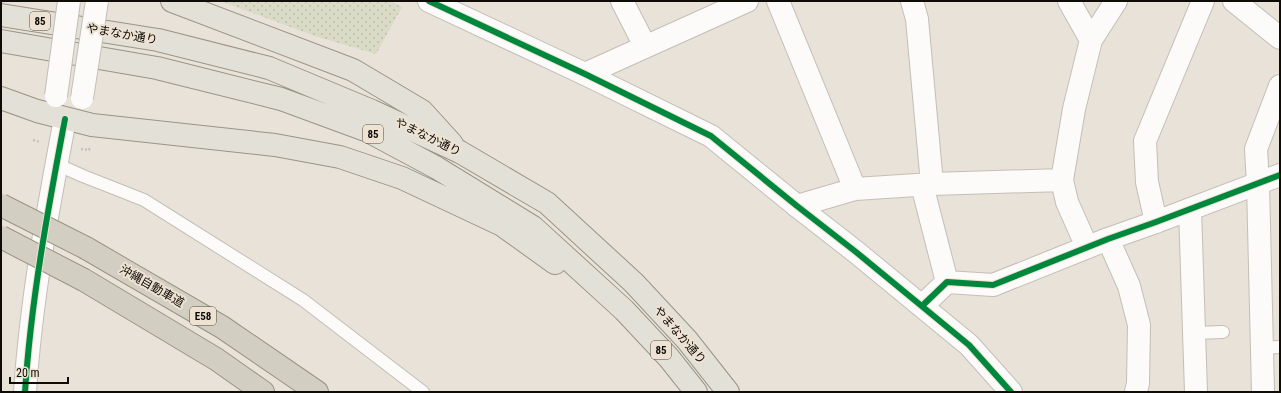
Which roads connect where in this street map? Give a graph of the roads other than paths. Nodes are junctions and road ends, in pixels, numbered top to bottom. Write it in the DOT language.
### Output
graph roads {
  1 [pos="69,1"];
  2 [pos="97,1"];
  3 [pos="172,1"];
  4 [pos="429,1"];
  5 [pos="622,1"];
  6 [pos="747,1"];
  7 [pos="778,1"];
  8 [pos="912,1"];
  9 [pos="1069,1"];
  10 [pos="1116,1"];
  11 [pos="1203,1"];
  12 [pos="1234,1"];
  13 [pos="1,14"];
  14 [pos="1280,38"];
  15 [pos="1091,40"];
  16 [pos="1,41"];
  17 [pos="645,46"];
  18 [pos="585,74"];
  19 [pos="1280,86"];
  20 [pos="56,96"];
  21 [pos="1,98"];
  22 [pos="82,98"];
  23 [pos="65,119"];
  24 [pos="460,152"];
  25 [pos="56,164"];
  26 [pos="1280,175"];
  27 [pos="1062,180"];
  28 [pos="927,184"];
  29 [pos="1258,184"];
  30 [pos="855,189"];
  31 [pos="1,205"];
  32 [pos="797,206"];
  33 [pos="1190,209"];
  34 [pos="1156,222"];
  35 [pos="1,237"];
  36 [pos="1108,239"];
  37 [pos="1086,247"];
  38 [pos="947,282"];
  39 [pos="922,306"];
  40 [pos="624,310"];
  41 [pos="1223,332"];
  42 [pos="1194,333"];
  43 [pos="1271,347"];
  44 [pos="25,392"];
  45 [pos="263,392"];
  46 [pos="317,392"];
  47 [pos="423,392"];
  48 [pos="696,392"];
  49 [pos="728,392"];
  50 [pos="1011,392"];
  51 [pos="1136,392"];
  52 [pos="1196,392"];
  53 [pos="1263,392"];
  1 -- 20 [label="street, bridge"];
  2 -- 22 [label="street, bridge"];
  3 -- 24 [label="main road"];
  4 -- 18 [label="street"];
  5 -- 17 [label="street"];
  6 -- 17 [label="street"];
  7 -- 30 [label="street"];
  8 -- 28 [label="street"];
  9 -- 15 [label="street"];
  10 -- 15 [label="street"];
  11 -- 34 [label="street"];
  12 -- 14 [label="street"];
  13 -- 24 [label="main road, やまなか通り / 85"];
  15 -- 27 [label="street"];
  16 -- 40 [label="main road, やまなか通り / 85"];
  17 -- 18 [label="street"];
  18 -- 32 [label="street"];
  19 -- 29 [label="street"];
  21 -- 23 [label="main road"];
  23 -- 25 [label="street"];
  23 -- 40 [label="main road"];
  24 -- 49 [label="main road, やまなか通り / 85"];
  25 -- 44 [label="street"];
  25 -- 47 [label="lane"];
  26 -- 29 [label="street"];
  27 -- 28 [label="street"];
  27 -- 37 [label="street"];
  28 -- 30 [label="street"];
  28 -- 38 [label="street"];
  29 -- 33 [label="street"];
  29 -- 43 [label="street"];
  30 -- 32 [label="street"];
  31 -- 46 [label="highway, 沖縄自動車道 / E58, bridge"];
  32 -- 39 [label="street"];
  33 -- 34 [label="street"];
  33 -- 42 [label="street"];
  34 -- 36 [label="street"];
  35 -- 45 [label="highway, E58, bridge"];
  36 -- 37 [label="street"];
  36 -- 51 [label="street"];
  37 -- 38 [label="street"];
  38 -- 39 [label="street"];
  39 -- 50 [label="street"];
  40 -- 48 [label="main road, やまなか通り / 85"];
  41 -- 42 [label="lane"];
  42 -- 52 [label="street"];
  43 -- 53 [label="street"];
}
